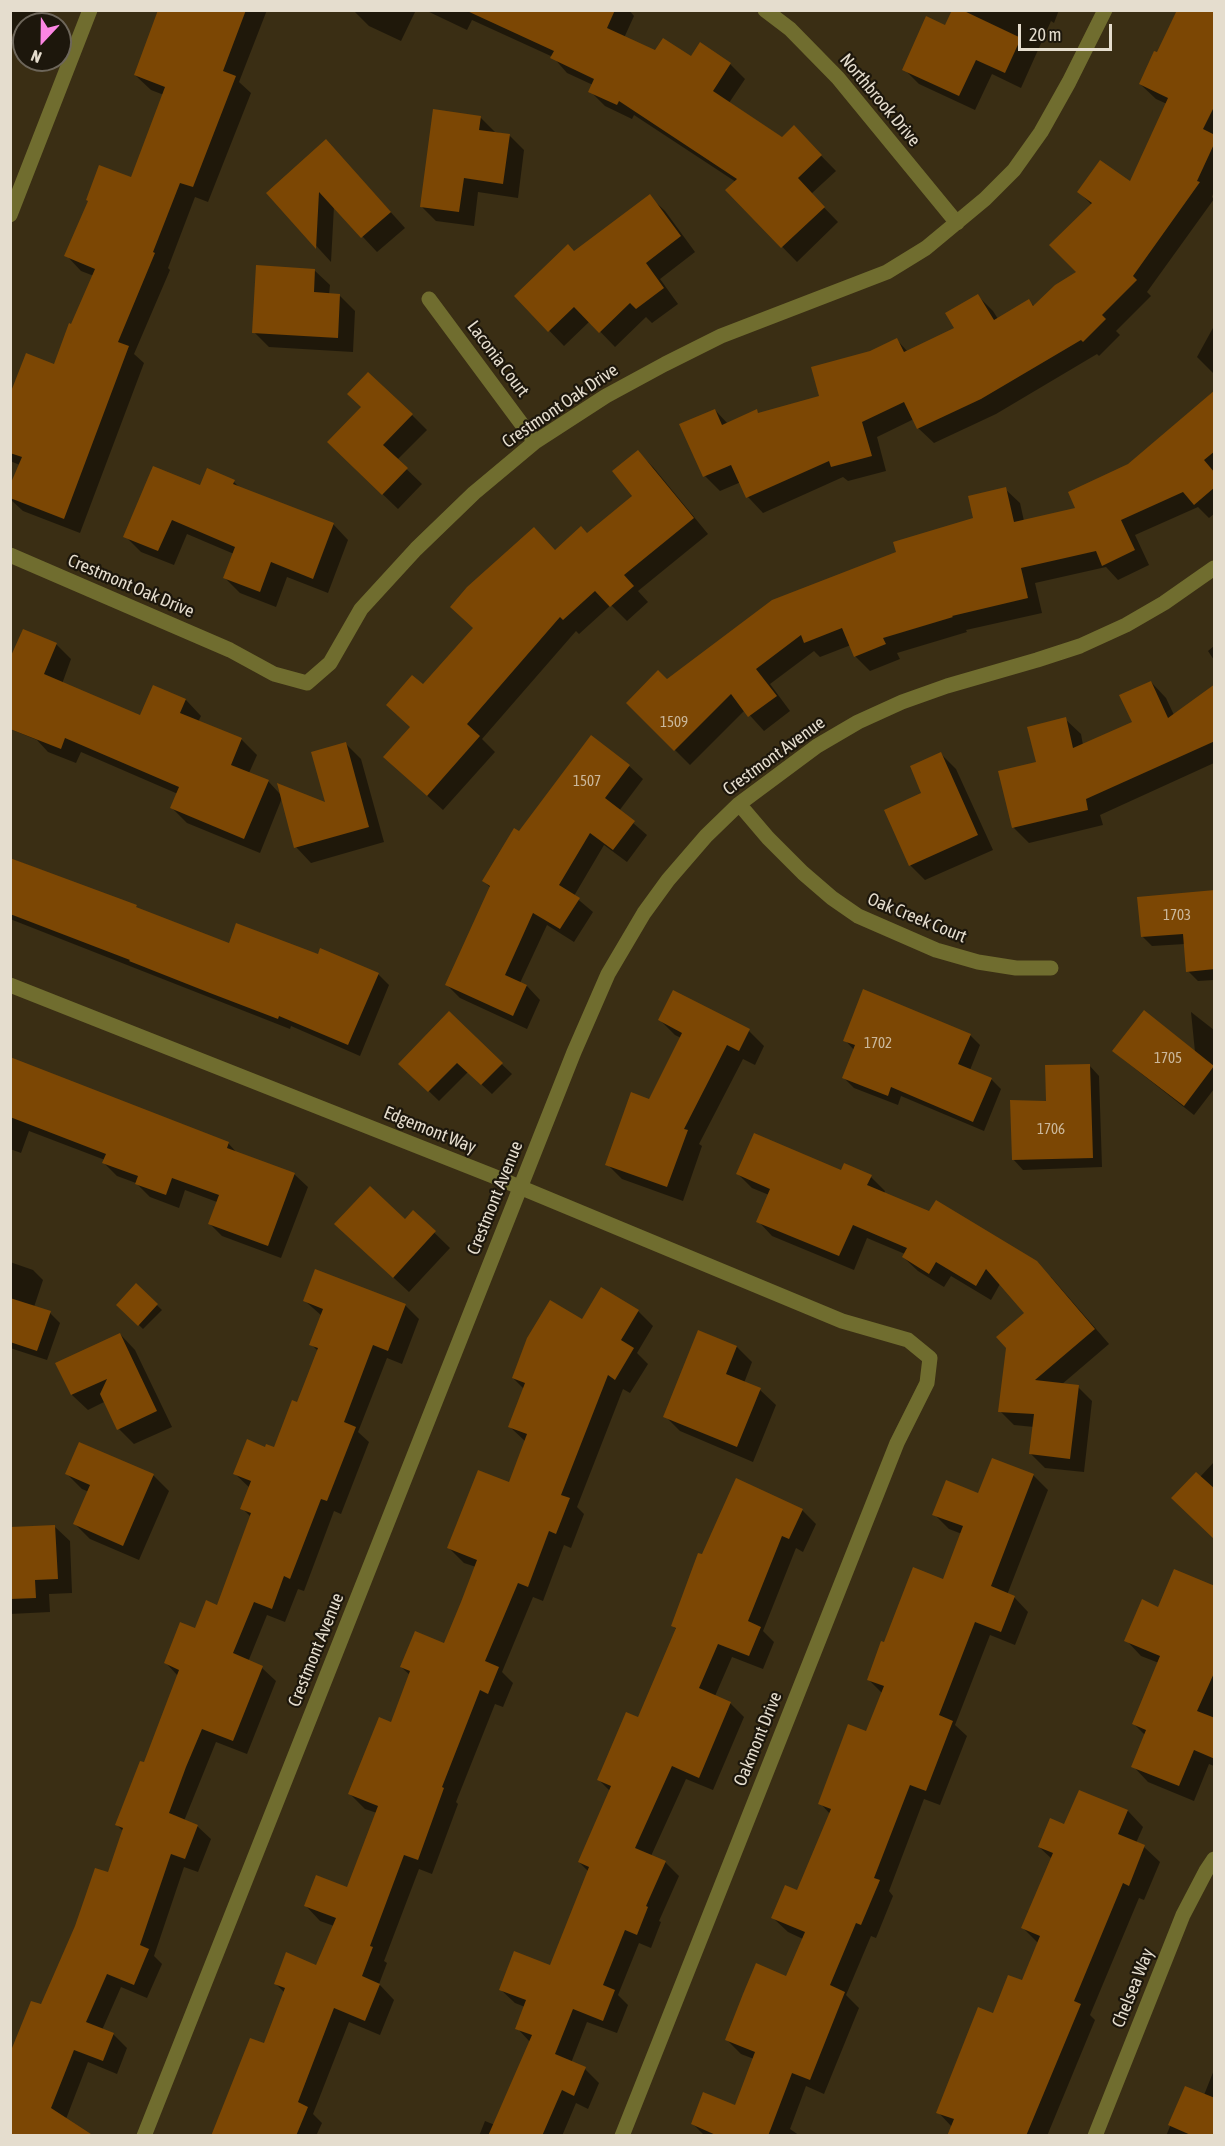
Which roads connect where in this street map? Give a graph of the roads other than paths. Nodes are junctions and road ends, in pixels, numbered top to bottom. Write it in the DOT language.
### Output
graph roads {
  1 [pos="90,10"];
  2 [pos="765,10"];
  3 [pos="1106,10"];
  4 [pos="10,215"];
  5 [pos="957,223"];
  6 [pos="429,299"];
  7 [pos="535,442"];
  8 [pos="10,555"];
  9 [pos="1215,568"];
  10 [pos="739,804"];
  11 [pos="1051,968"];
  12 [pos="10,985"];
  13 [pos="520,1187"];
  14 [pos="930,1358"];
  15 [pos="1215,1859"];
  16 [pos="144,2136"];
  17 [pos="622,2136"];
  18 [pos="1095,2136"];
  1 -- 4 [label="street"];
  2 -- 5 [label="street, Northbrook Drive"];
  3 -- 5 [label="street, Crestmont Oak Drive"];
  5 -- 7 [label="street, Crestmont Oak Drive"];
  6 -- 7 [label="street, Laconia Court"];
  7 -- 8 [label="street, Crestmont Oak Drive"];
  9 -- 10 [label="street, Crestmont Avenue"];
  10 -- 11 [label="street, Oak Creek Court"];
  10 -- 13 [label="street, Crestmont Avenue"];
  12 -- 13 [label="street, Edgemont Way"];
  13 -- 14 [label="street, Edgemont Way"];
  13 -- 16 [label="street, Crestmont Avenue"];
  14 -- 17 [label="street, Oakmont Drive"];
  15 -- 18 [label="street, Chelsea Way"];
}
